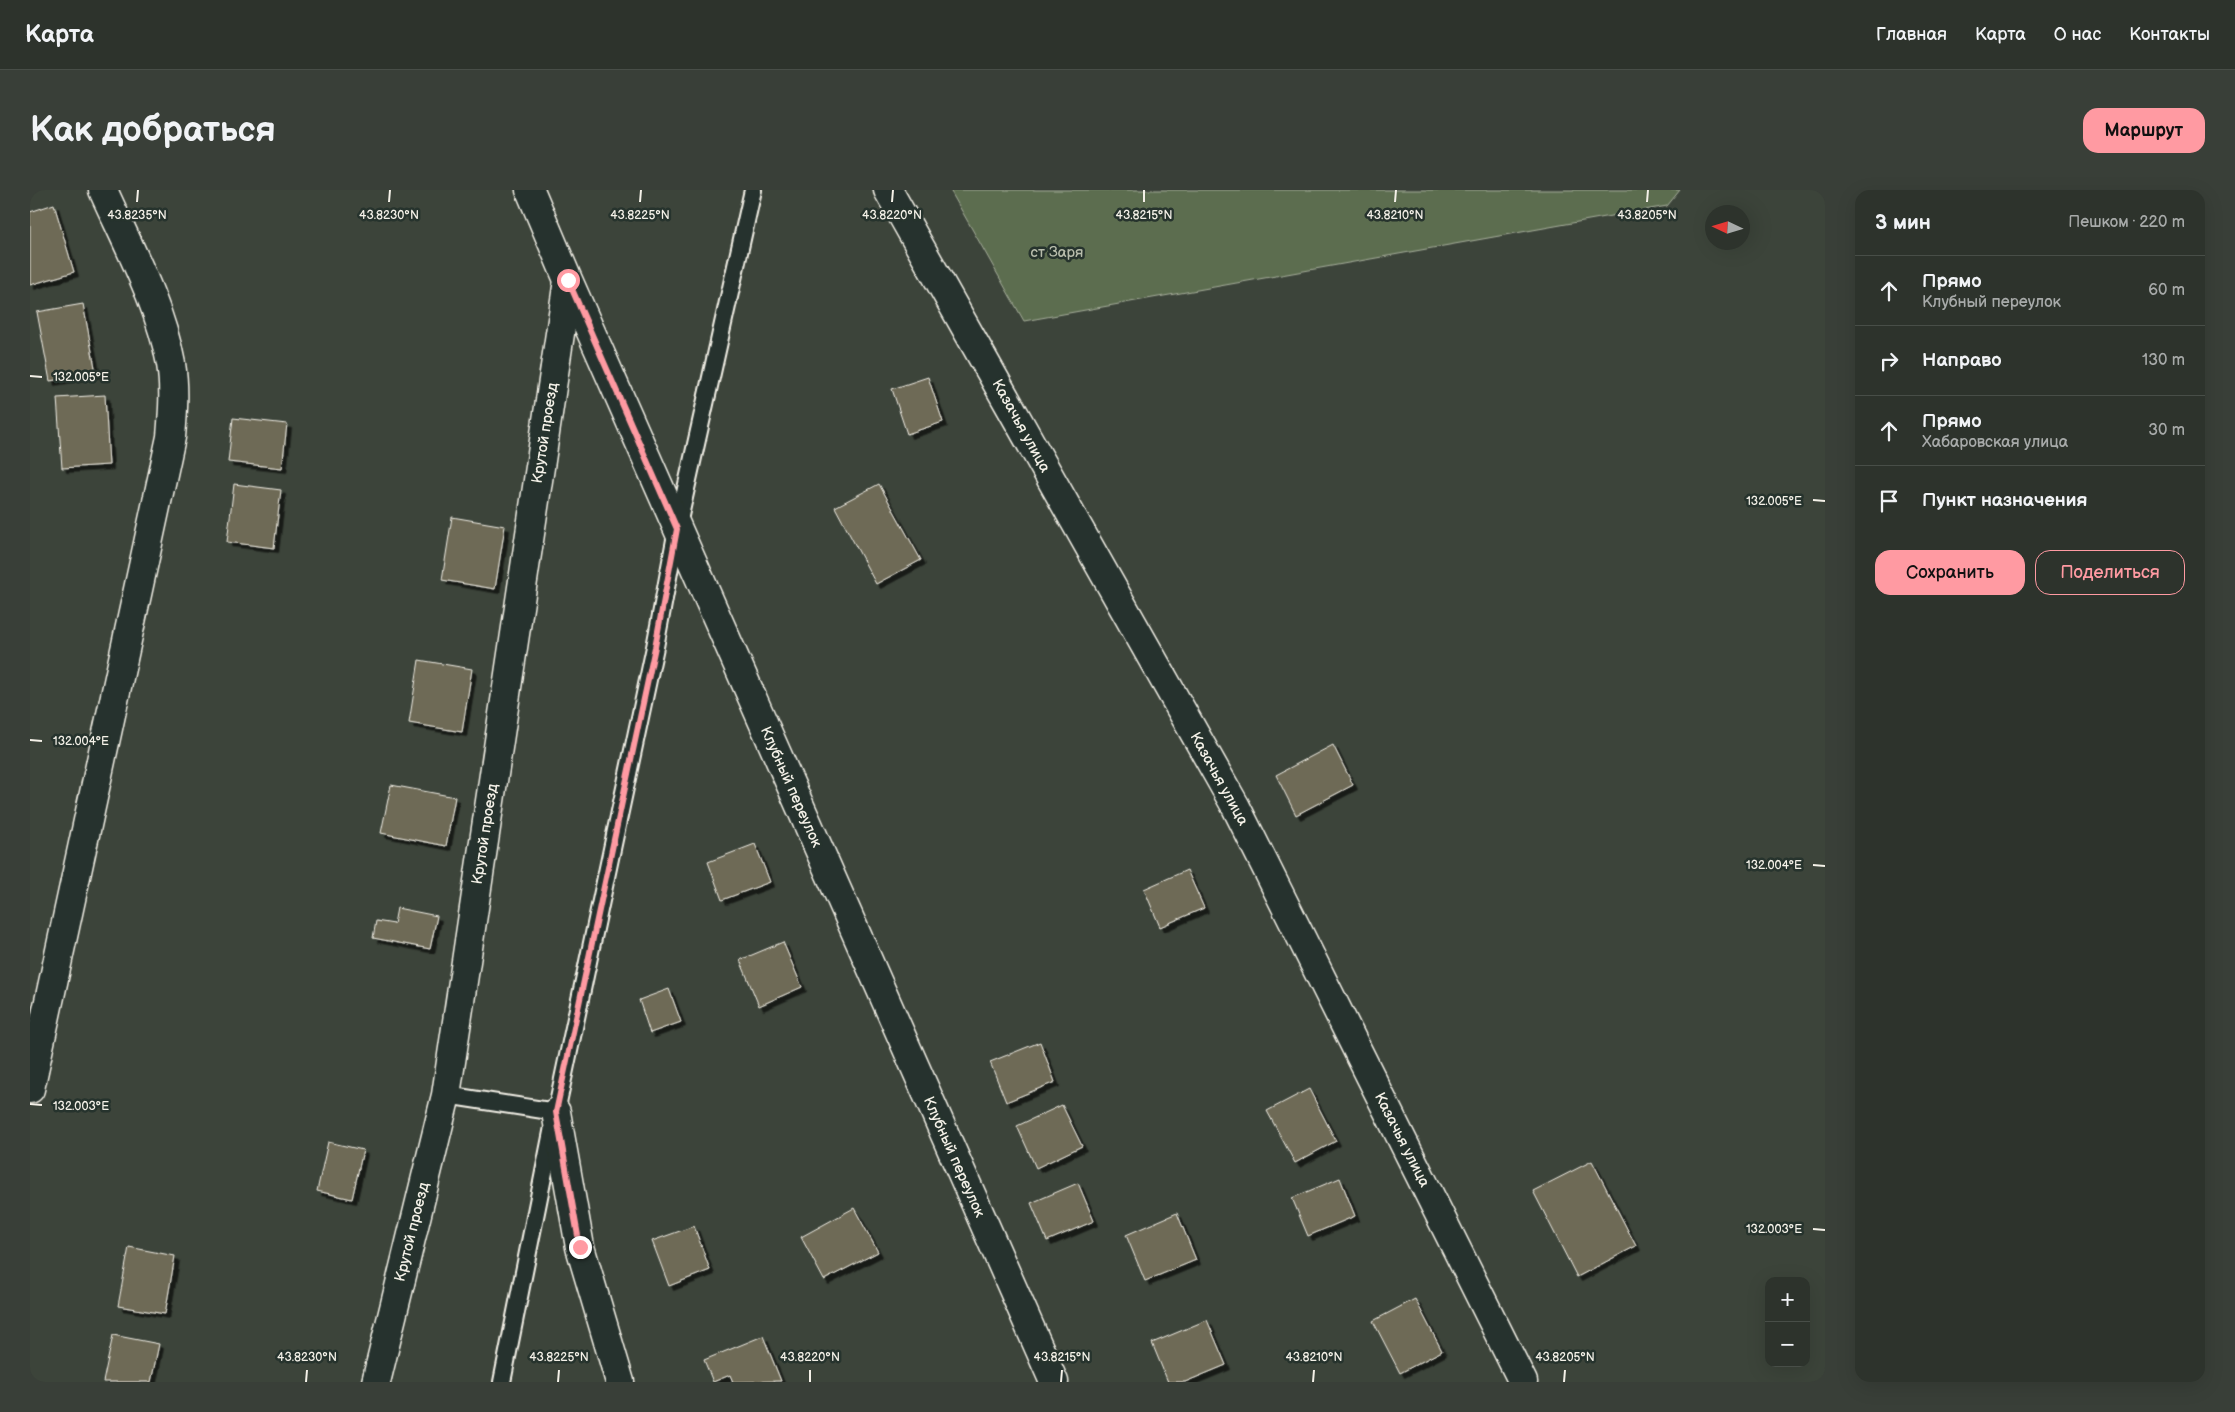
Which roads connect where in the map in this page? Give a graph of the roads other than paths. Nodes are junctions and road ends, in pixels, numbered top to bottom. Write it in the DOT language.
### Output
graph roads {
  1 [pos="103,190"];
  2 [pos="530,190"];
  3 [pos="753,190"];
  4 [pos="888,190"];
  5 [pos="568,280"];
  6 [pos="677,529"];
  7 [pos="30,1089"];
  8 [pos="446,1095"];
  9 [pos="556,1112"];
  10 [pos="376,1382"];
  11 [pos="502,1382"];
  12 [pos="620,1382"];
  13 [pos="1054,1382"];
  14 [pos="1524,1382"];
  1 -- 7 [label="street"];
  2 -- 5 [label="street, Клубный переулок"];
  3 -- 6 [label="lane"];
  4 -- 14 [label="street, Казачья улица"];
  5 -- 6 [label="street, Клубный переулок"];
  5 -- 8 [label="street, Крутой проезд"];
  6 -- 9 [label="lane"];
  6 -- 13 [label="street, Клубный переулок"];
  8 -- 9 [label="lane"];
  8 -- 10 [label="street, Крутой проезд"];
  9 -- 11 [label="lane"];
  9 -- 12 [label="street"];
}
